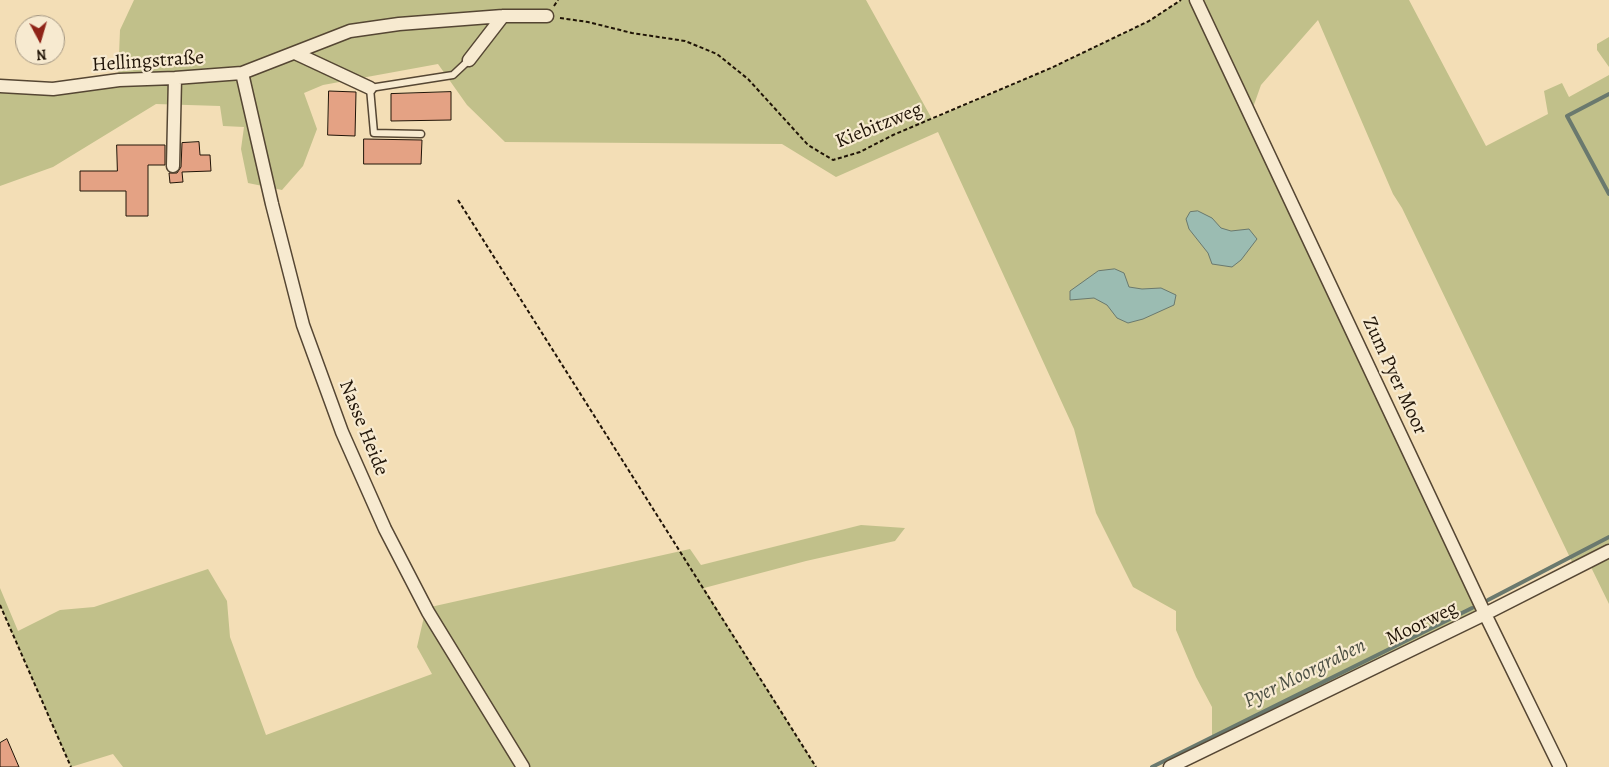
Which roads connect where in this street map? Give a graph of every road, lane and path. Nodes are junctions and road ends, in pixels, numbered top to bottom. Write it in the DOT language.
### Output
graph roads {
  1 [pos="1181,0"];
  2 [pos="1196,0"];
  3 [pos="502,16"];
  4 [pos="547,16"];
  5 [pos="295,53"];
  6 [pos="469,60"];
  7 [pos="242,73"];
  8 [pos="175,78"];
  9 [pos="0,86"];
  10 [pos="370,88"];
  11 [pos="421,134"];
  12 [pos="173,166"];
  13 [pos="458,200"];
  14 [pos="1609,550"];
  15 [pos="0,605"];
  16 [pos="1485,614"];
  17 [pos="71,767"];
  18 [pos="523,767"];
  19 [pos="816,767"];
  20 [pos="1170,767"];
  21 [pos="1560,767"];
  1 -- 4 [label="path, Kiebitzweg"];
  2 -- 16 [label="street, Zum Pyer Moor"];
  3 -- 4 [label="street, Hellingstraße"];
  3 -- 5 [label="street, Hellingstraße"];
  3 -- 6 [label="street"];
  5 -- 7 [label="street, Hellingstraße"];
  5 -- 10 [label="street"];
  6 -- 10 [label="lane"];
  7 -- 8 [label="street, Hellingstraße"];
  7 -- 18 [label="street, Nasse Heide"];
  8 -- 9 [label="street, Hellingstraße"];
  8 -- 12 [label="street"];
  10 -- 11 [label="lane"];
  13 -- 19 [label="path"];
  14 -- 16 [label="street, Moorweg"];
  15 -- 17 [label="path"];
  16 -- 20 [label="street, Moorweg"];
  16 -- 21 [label="street, Zum Pyer Moor"];
}
